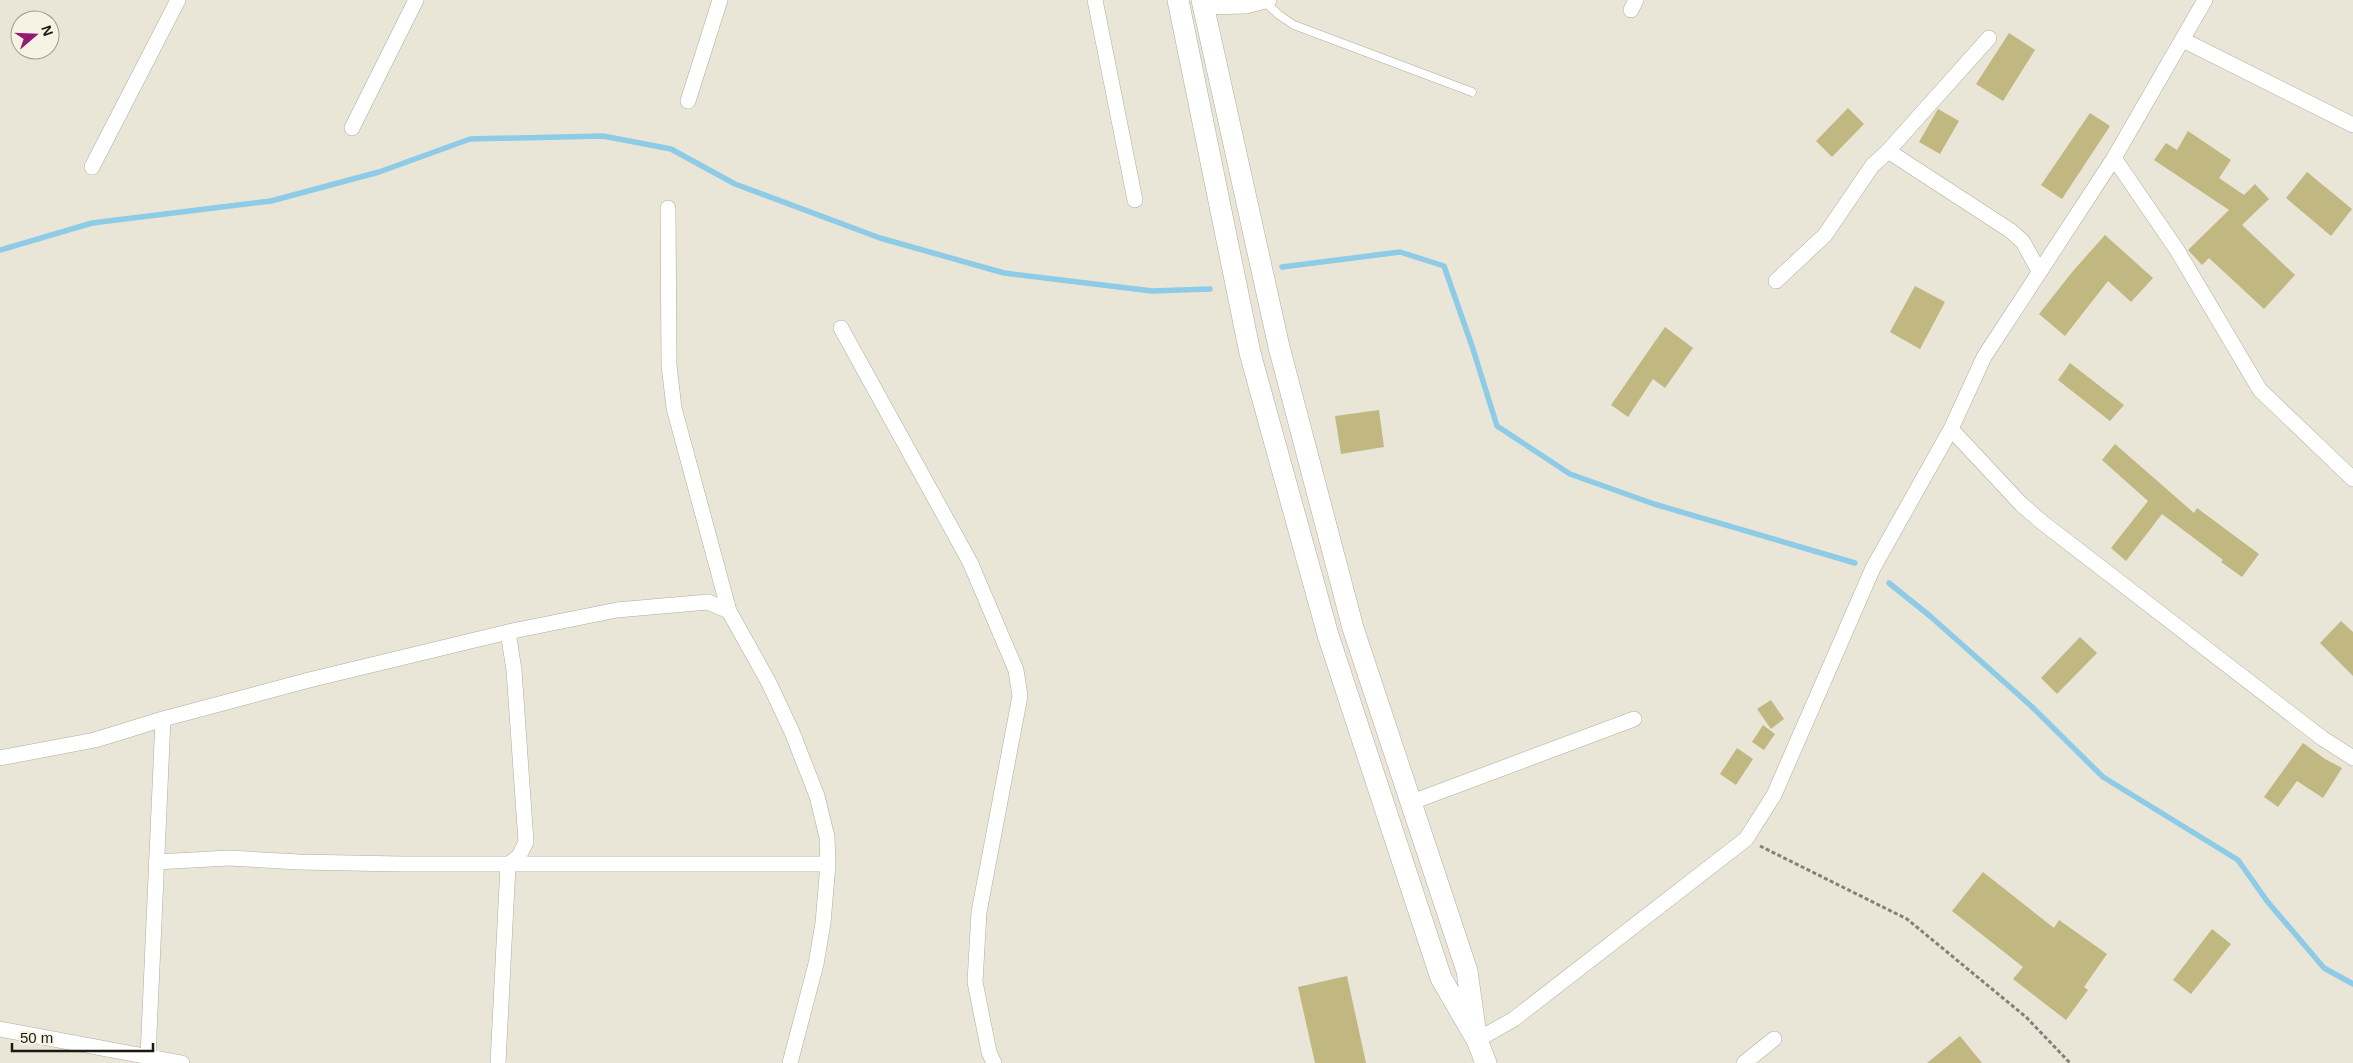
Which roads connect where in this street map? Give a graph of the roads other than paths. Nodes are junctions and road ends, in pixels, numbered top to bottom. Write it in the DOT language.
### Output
graph roads {
  1 [pos="178,0"];
  2 [pos="416,0"];
  3 [pos="720,0"];
  4 [pos="1095,0"];
  5 [pos="1178,0"];
  6 [pos="2205,0"];
  7 [pos="1267,1"];
  8 [pos="1203,3"];
  9 [pos="1989,38"];
  10 [pos="2183,40"];
  11 [pos="1472,92"];
  12 [pos="688,101"];
  13 [pos="2353,125"];
  14 [pos="352,128"];
  15 [pos="1888,151"];
  16 [pos="2114,158"];
  17 [pos="92,167"];
  18 [pos="1135,200"];
  19 [pos="668,208"];
  20 [pos="2039,271"];
  21 [pos="1776,281"];
  22 [pos="841,328"];
  23 [pos="1951,429"];
  24 [pos="2353,479"];
  25 [pos="729,611"];
  26 [pos="508,632"];
  27 [pos="163,719"];
  28 [pos="1634,719"];
  29 [pos="0,758"];
  30 [pos="2353,758"];
  31 [pos="1412,802"];
  32 [pos="156,862"];
  33 [pos="828,864"];
  34 [pos="508,865"];
  35 [pos="0,1029"];
  36 [pos="1774,1039"];
  37 [pos="1477,1040"];
  38 [pos="148,1057"];
  39 [pos="182,1063"];
  40 [pos="498,1063"];
  41 [pos="790,1063"];
  42 [pos="994,1063"];
  43 [pos="1486,1063"];
  44 [pos="1744,1063"];
  1 -- 17 [label="street"];
  2 -- 14 [label="street"];
  3 -- 12 [label="street"];
  4 -- 18 [label="street"];
  5 -- 37 [label="street"];
  6 -- 10 [label="street"];
  7 -- 8 [label="street"];
  7 -- 11 [label="lane"];
  8 -- 31 [label="street"];
  9 -- 15 [label="street"];
  10 -- 13 [label="street"];
  10 -- 16 [label="street"];
  15 -- 20 [label="street"];
  15 -- 21 [label="street"];
  16 -- 20 [label="street"];
  16 -- 24 [label="street"];
  19 -- 25 [label="street"];
  20 -- 23 [label="street"];
  22 -- 42 [label="street"];
  23 -- 30 [label="street"];
  23 -- 37 [label="street"];
  25 -- 26 [label="street"];
  25 -- 33 [label="street"];
  26 -- 27 [label="street"];
  26 -- 34 [label="street"];
  27 -- 29 [label="street"];
  27 -- 32 [label="street"];
  28 -- 31 [label="street"];
  31 -- 37 [label="street"];
  32 -- 34 [label="street"];
  32 -- 38 [label="street"];
  33 -- 34 [label="street"];
  33 -- 41 [label="street"];
  34 -- 40 [label="street"];
  35 -- 38 [label="street"];
  36 -- 44 [label="street"];
  37 -- 43 [label="street"];
  38 -- 39 [label="street"];
}
